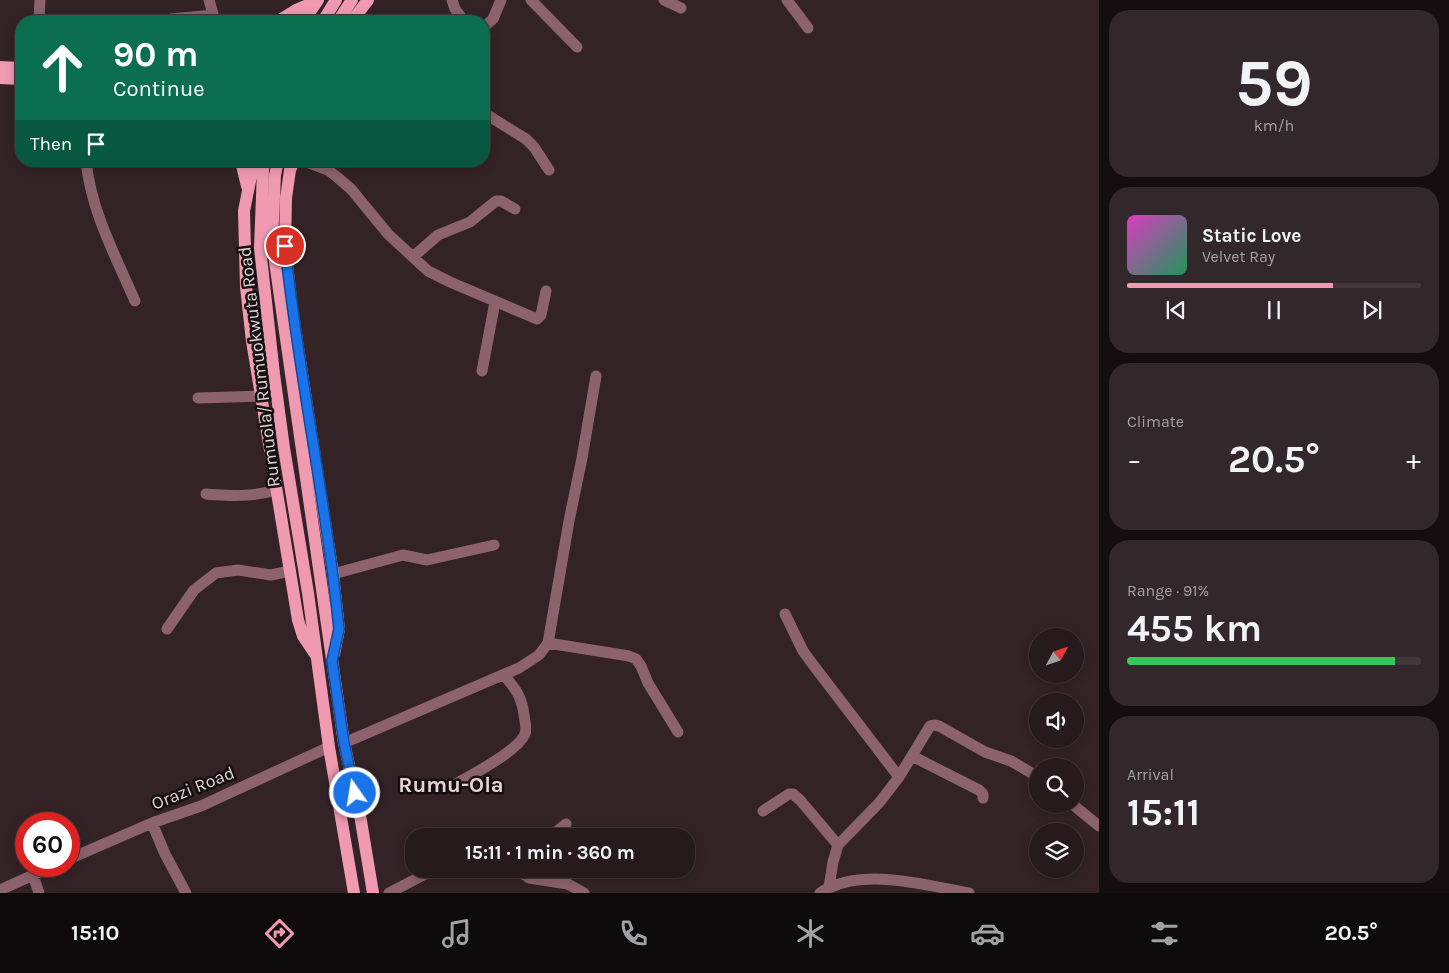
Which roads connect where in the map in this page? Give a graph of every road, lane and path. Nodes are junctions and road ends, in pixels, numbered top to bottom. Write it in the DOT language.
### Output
graph roads {
  1 [pos="40,0"];
  2 [pos="209,0"];
  3 [pos="336,0"];
  4 [pos="352,0"];
  5 [pos="368,0"];
  6 [pos="452,0"];
  7 [pos="501,0"];
  8 [pos="531,0"];
  9 [pos="664,0"];
  10 [pos="787,0"];
  11 [pos="318,1"];
  12 [pos="681,8"];
  13 [pos="39,15"];
  14 [pos="213,15"];
  15 [pos="288,15"];
  16 [pos="308,15"];
  17 [pos="327,15"];
  18 [pos="342,15"];
  19 [pos="357,15"];
  20 [pos="460,15"];
  21 [pos="490,22"];
  22 [pos="808,28"];
  23 [pos="577,47"];
  24 [pos="0,67"];
  25 [pos="15,68"];
  26 [pos="0,78"];
  27 [pos="15,79"];
  28 [pos="490,117"];
  29 [pos="87,167"];
  30 [pos="242,167"];
  31 [pos="253,167"];
  32 [pos="263,167"];
  33 [pos="277,167"];
  34 [pos="291,167"];
  35 [pos="320,167"];
  36 [pos="549,170"];
  37 [pos="248,191"];
  38 [pos="515,209"];
  39 [pos="413,257"];
  40 [pos="546,291"];
  41 [pos="135,301"];
  42 [pos="495,302"];
  43 [pos="482,371"];
  44 [pos="596,376"];
  45 [pos="261,396"];
  46 [pos="198,398"];
  47 [pos="276,490"];
  48 [pos="206,494"];
  49 [pos="494,545"];
  50 [pos="290,571"];
  51 [pos="333,574"];
  52 [pos="785,614"];
  53 [pos="167,629"];
  54 [pos="548,643"];
  55 [pos="316,653"];
  56 [pos="331,656"];
  57 [pos="504,674"];
  58 [pos="678,732"];
  59 [pos="344,743"];
  60 [pos="329,747"];
  61 [pos="912,756"];
  62 [pos="1029,772"];
  63 [pos="899,777"];
  64 [pos="456,784"];
  65 [pos="984,798"];
  66 [pos="764,811"];
  67 [pos="1083,813"];
  68 [pos="152,823"];
  69 [pos="566,824"];
  70 [pos="1099,826"];
  71 [pos="561,828"];
  72 [pos="838,845"];
  73 [pos="80,854"];
  74 [pos="29,877"];
  75 [pos="34,877"];
  76 [pos="418,878"];
  77 [pos="529,878"];
  78 [pos="0,890"];
  79 [pos="825,890"];
  80 [pos="39,893"];
  81 [pos="186,893"];
  82 [pos="354,893"];
  83 [pos="373,893"];
  84 [pos="390,893"];
  85 [pos="584,893"];
  86 [pos="969,893"];
  1 -- 13 [label="street"];
  2 -- 14 [label="street"];
  3 -- 17 [label="main road"];
  4 -- 18 [label="main road"];
  5 -- 19 [label="main road"];
  6 -- 20 [label="street"];
  7 -- 21 [label="street"];
  8 -- 23 [label="street"];
  9 -- 12 [label="street"];
  10 -- 22 [label="street"];
  11 -- 15 [label="main road"];
  11 -- 16 [label="main road"];
  24 -- 25 [label="main road"];
  26 -- 27 [label="main road"];
  28 -- 36 [label="street"];
  29 -- 41 [label="street"];
  30 -- 37 [label="main road"];
  31 -- 37 [label="main road"];
  32 -- 55 [label="main road, Rumuola/ Rumuokwuta Road"];
  33 -- 56 [label="main road, Rumuola/ Rumuokwuta Road"];
  34 -- 51 [label="main road"];
  35 -- 39 [label="street"];
  37 -- 45 [label="main road"];
  38 -- 39 [label="street"];
  39 -- 42 [label="street"];
  40 -- 42 [label="street"];
  42 -- 43 [label="street"];
  44 -- 54 [label="street"];
  45 -- 46 [label="street"];
  45 -- 47 [label="main road"];
  47 -- 48 [label="street"];
  47 -- 50 [label="main road"];
  49 -- 51 [label="street"];
  50 -- 53 [label="street"];
  50 -- 55 [label="main road"];
  51 -- 56 [label="main road"];
  52 -- 63 [label="street"];
  54 -- 57 [label="street"];
  54 -- 58 [label="street"];
  55 -- 60 [label="main road, Rumuola/ Rumuokwuta Road"];
  56 -- 59 [label="main road, Rumuola/ Rumuokwuta Road"];
  57 -- 59 [label="street"];
  57 -- 64 [label="street"];
  59 -- 83 [label="main road, Rumuola/ Rumuokwuta Road"];
  60 -- 68 [label="street, Orazi Road"];
  60 -- 82 [label="main road, Rumuola/ Rumuokwuta Road"];
  61 -- 62 [label="street"];
  61 -- 63 [label="street"];
  61 -- 65 [label="street"];
  63 -- 72 [label="street"];
  66 -- 72 [label="street"];
  67 -- 70 [label="street"];
  68 -- 73 [label="street, Orazi Road"];
  68 -- 81 [label="street"];
  69 -- 71 [label="street"];
  72 -- 79 [label="street"];
  74 -- 78 [label="street"];
  75 -- 80 [label="street"];
  76 -- 84 [label="street"];
  77 -- 85 [label="street"];
  79 -- 86 [label="street"];
}
